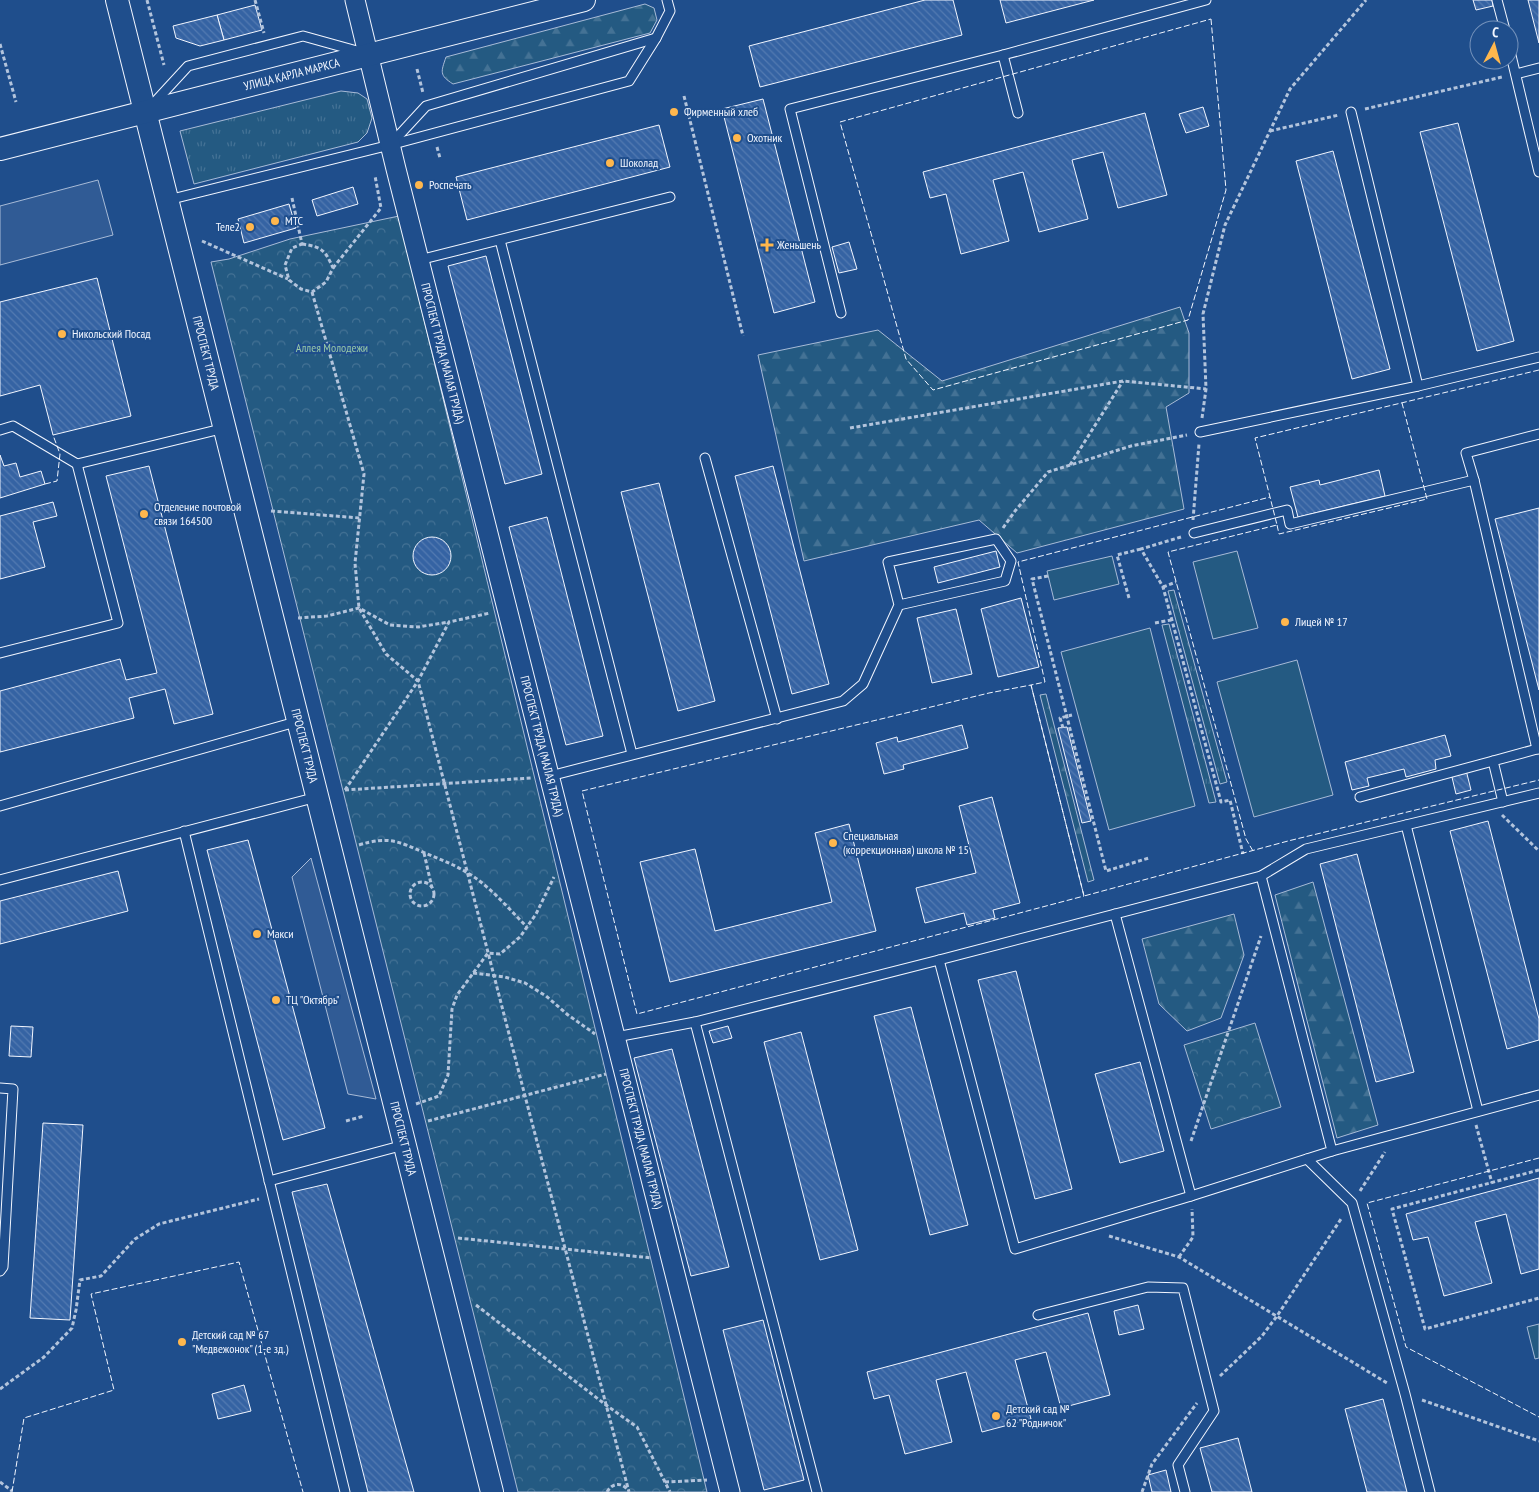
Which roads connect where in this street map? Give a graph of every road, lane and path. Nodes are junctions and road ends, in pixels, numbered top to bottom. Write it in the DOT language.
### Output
graph roads {
  1 [pos="117,0"];
  2 [pos="147,0"];
  3 [pos="255,0"];
  4 [pos="355,0"];
  5 [pos="584,0"];
  6 [pos="668,0"];
  7 [pos="1206,0"];
  8 [pos="1366,0"];
  9 [pos="1497,0"];
  10 [pos="1502,20"];
  11 [pos="656,38"];
  12 [pos="266,40"];
  13 [pos="0,44"];
  14 [pos="369,55"];
  15 [pos="1003,55"];
  16 [pos="164,64"];
  17 [pos="1539,68"];
  18 [pos="1515,70"];
  19 [pos="1516,74"];
  20 [pos="684,96"];
  21 [pos="16,102"];
  22 [pos="146,112"];
  23 [pos="1351,112"];
  24 [pos="1018,113"];
  25 [pos="1269,131"];
  26 [pos="390,145"];
  27 [pos="0,149"];
  28 [pos="1539,172"];
  29 [pos="375,176"];
  30 [pos="670,197"];
  31 [pos="292,198"];
  32 [pos="167,200"];
  33 [pos="500,240"];
  34 [pos="202,241"];
  35 [pos="302,244"];
  36 [pos="419,260"];
  37 [pos="333,268"];
  38 [pos="289,280"];
  39 [pos="312,292"];
  40 [pos="841,313"];
  41 [pos="743,336"];
  42 [pos="1539,357"];
  43 [pos="1123,381"];
  44 [pos="1418,386"];
  45 [pos="1206,389"];
  46 [pos="225,428"];
  47 [pos="850,428"];
  48 [pos="0,430"];
  49 [pos="1200,432"];
  50 [pos="1539,434"];
  51 [pos="705,458"];
  52 [pos="77,464"];
  53 [pos="1070,466"];
  54 [pos="1474,480"];
  55 [pos="271,511"];
  56 [pos="360,518"];
  57 [pos="1194,533"];
  58 [pos="996,539"];
  59 [pos="1141,549"];
  60 [pos="1048,576"];
  61 [pos="1176,582"];
  62 [pos="1163,587"];
  63 [pos="1130,598"];
  64 [pos="899,605"];
  65 [pos="359,608"];
  66 [pos="507,609"];
  67 [pos="298,618"];
  68 [pos="1171,620"];
  69 [pos="449,622"];
  70 [pos="1154,623"];
  71 [pos="0,653"];
  72 [pos="418,681"];
  73 [pos="1072,715"];
  74 [pos="1066,716"];
  75 [pos="777,719"];
  76 [pos="299,721"];
  77 [pos="1063,728"];
  78 [pos="1538,749"];
  79 [pos="632,754"];
  80 [pos="1493,761"];
  81 [pos="550,776"];
  82 [pos="444,784"];
  83 [pos="1539,794"];
  84 [pos="318,796"];
  85 [pos="1360,796"];
  86 [pos="1503,802"];
  87 [pos="1491,805"];
  88 [pos="0,806"];
  89 [pos="1406,825"];
  90 [pos="184,831"];
  91 [pos="359,845"];
  92 [pos="568,850"];
  93 [pos="1539,851"];
  94 [pos="424,852"];
  95 [pos="1243,854"];
  96 [pos="1149,858"];
  97 [pos="468,873"];
  98 [pos="1261,876"];
  99 [pos="0,880"];
  100 [pos="432,889"];
  101 [pos="1270,910"];
  102 [pos="1115,914"];
  103 [pos="527,927"];
  104 [pos="488,953"];
  105 [pos="939,960"];
  106 [pos="473,973"];
  107 [pos="494,976"];
  108 [pos="695,1022"];
  109 [pos="620,1053"];
  110 [pos="0,1088"];
  111 [pos="1539,1095"];
  112 [pos="525,1096"];
  113 [pos="423,1102"];
  114 [pos="1475,1111"];
  115 [pos="364,1116"];
  116 [pos="346,1121"];
  117 [pos="428,1121"];
  118 [pos="1398,1133"];
  119 [pos="406,1144"];
  120 [pos="1332,1151"];
  121 [pos="1307,1159"];
  122 [pos="1183,1166"];
  123 [pos="1539,1170"];
  124 [pos="269,1181"];
  125 [pos="1492,1183"];
  126 [pos="273,1196"];
  127 [pos="1191,1196"];
  128 [pos="1352,1203"];
  129 [pos="1084,1228"];
  130 [pos="458,1238"];
  131 [pos="565,1249"];
  132 [pos="1179,1257"];
  133 [pos="672,1260"];
  134 [pos="0,1271"];
  135 [pos="1539,1298"];
  136 [pos="476,1305"];
  137 [pos="1038,1315"];
  138 [pos="1277,1316"];
  139 [pos="1208,1387"];
  140 [pos="0,1389"];
  141 [pos="1405,1394"];
  142 [pos="606,1405"];
  143 [pos="1539,1441"];
  144 [pos="0,1482"];
  145 [pos="665,1482"];
  146 [pos="728,1485"];
  147 [pos="12,1492"];
  148 [pos="344,1492"];
  149 [pos="492,1492"];
  150 [pos="608,1492"];
  151 [pos="629,1492"];
  152 [pos="670,1492"];
  153 [pos="817,1492"];
  154 [pos="1142,1492"];
  155 [pos="1186,1492"];
  156 [pos="1430,1492"];
  1 -- 22 [label="street, ПРОСПЕКТ ТРУДА"];
  2 -- 16 [label="path"];
  3 -- 12 [label="path"];
  4 -- 14 [label="street, ПРОСПЕКТ ТРУДА (МАЛАЯ ТРУДА)"];
  5 -- 14 [label="street, УЛИЦА КАРЛА МАРКСА"];
  6 -- 11 [label="lane"];
  7 -- 15 [label="lane"];
  8 -- 25 [label="path"];
  9 -- 10 [label="lane"];
  11 -- 26 [label="lane"];
  11 -- 26 [label="lane"];
  13 -- 21 [label="path"];
  14 -- 22 [label="street, УЛИЦА КАРЛА МАРКСА"];
  14 -- 22 [label="lane"];
  14 -- 26 [label="street, ПРОСПЕКТ ТРУДА (МАЛАЯ ТРУДА)"];
  15 -- 24 [label="lane"];
  15 -- 40 [label="lane"];
  17 -- 19 [label="lane"];
  18 -- 19 [label="lane"];
  19 -- 23 [label="path"];
  19 -- 28 [label="lane"];
  20 -- 41 [label="path"];
  22 -- 27 [label="street, УЛИЦА КАРЛА МАРКСА"];
  22 -- 32 [label="street, ПРОСПЕКТ ТРУДА"];
  23 -- 25 [label="path"];
  23 -- 44 [label="lane"];
  25 -- 45 [label="path"];
  26 -- 32 [label="lane"];
  26 -- 36 [label="street, ПРОСПЕКТ ТРУДА (МАЛАЯ ТРУДА)"];
  29 -- 37 [label="path"];
  30 -- 33 [label="lane"];
  31 -- 35 [label="path"];
  32 -- 46 [label="street, ПРОСПЕКТ ТРУДА"];
  33 -- 36 [label="lane"];
  33 -- 79 [label="lane"];
  34 -- 38 [label="path"];
  35 -- 37 [label="path"];
  35 -- 38 [label="path"];
  36 -- 66 [label="street, ПРОСПЕКТ ТРУДА (МАЛАЯ ТРУДА)"];
  37 -- 39 [label="path"];
  38 -- 39 [label="path"];
  39 -- 56 [label="path"];
  42 -- 44 [label="lane"];
  43 -- 45 [label="path"];
  43 -- 47 [label="path"];
  43 -- 53 [label="path"];
  44 -- 49 [label="lane"];
  45 -- 49 [label="path"];
  46 -- 52 [label="lane"];
  46 -- 76 [label="street, ПРОСПЕКТ ТРУДА"];
  48 -- 52 [label="lane"];
  49 -- 53 [label="path"];
  49 -- 57 [label="path"];
  50 -- 54 [label="lane"];
  51 -- 75 [label="lane"];
  52 -- 71 [label="lane"];
  53 -- 58 [label="path"];
  54 -- 57 [label="lane"];
  54 -- 78 [label="lane"];
  55 -- 56 [label="path"];
  56 -- 65 [label="path"];
  57 -- 59 [label="path"];
  58 -- 64 [label="lane"];
  58 -- 64 [label="lane"];
  59 -- 62 [label="path"];
  59 -- 63 [label="path"];
  60 -- 74 [label="path"];
  61 -- 62 [label="path"];
  62 -- 68 [label="path"];
  64 -- 75 [label="lane"];
  65 -- 67 [label="path"];
  65 -- 69 [label="path"];
  65 -- 72 [label="path"];
  66 -- 69 [label="path"];
  66 -- 81 [label="street, ПРОСПЕКТ ТРУДА (МАЛАЯ ТРУДА)"];
  68 -- 70 [label="path"];
  68 -- 95 [label="path"];
  69 -- 72 [label="path"];
  72 -- 82 [label="path"];
  72 -- 82 [label="path"];
  73 -- 74 [label="path"];
  74 -- 77 [label="path"];
  74 -- 96 [label="path"];
  75 -- 79 [label="lane"];
  76 -- 84 [label="street, ПРОСПЕКТ ТРУДА"];
  76 -- 88 [label="lane"];
  78 -- 80 [label="lane"];
  79 -- 81 [label="lane"];
  80 -- 85 [label="lane"];
  80 -- 86 [label="lane"];
  81 -- 82 [label="path"];
  81 -- 92 [label="street, ПРОСПЕКТ ТРУДА (МАЛАЯ ТРУДА)"];
  82 -- 97 [label="path"];
  83 -- 86 [label="lane"];
  84 -- 90 [label="lane"];
  84 -- 119 [label="street, ПРОСПЕКТ ТРУДА"];
  86 -- 87 [label="lane"];
  87 -- 89 [label="lane"];
  87 -- 93 [label="path"];
  89 -- 98 [label="lane"];
  89 -- 114 [label="lane"];
  90 -- 99 [label="lane"];
  90 -- 124 [label="lane"];
  91 -- 94 [label="path"];
  92 -- 103 [label="path"];
  92 -- 109 [label="street, ПРОСПЕКТ ТРУДА (МАЛАЯ ТРУДА)"];
  94 -- 97 [label="path"];
  94 -- 100 [label="path"];
  97 -- 103 [label="path"];
  97 -- 104 [label="path"];
  98 -- 101 [label="lane"];
  98 -- 102 [label="lane"];
  100 -- 100 [label="path"];
  101 -- 120 [label="lane"];
  101 -- 122 [label="path"];
  102 -- 105 [label="lane"];
  102 -- 122 [label="lane"];
  103 -- 104 [label="path"];
  104 -- 106 [label="path"];
  104 -- 107 [label="path"];
  105 -- 108 [label="lane"];
  105 -- 129 [label="lane"];
  106 -- 107 [label="path"];
  106 -- 113 [label="path"];
  107 -- 109 [label="path"];
  107 -- 112 [label="path"];
  108 -- 109 [label="lane"];
  108 -- 153 [label="lane"];
  109 -- 112 [label="path"];
  109 -- 133 [label="street, ПРОСПЕКТ ТРУДА (МАЛАЯ ТРУДА)"];
  110 -- 134 [label="lane"];
  111 -- 114 [label="lane"];
  112 -- 117 [label="path"];
  112 -- 131 [label="path"];
  114 -- 118 [label="lane"];
  114 -- 125 [label="path"];
  115 -- 116 [label="path"];
  118 -- 120 [label="lane"];
  118 -- 128 [label="path"];
  119 -- 124 [label="lane"];
  119 -- 149 [label="street, ПРОСПЕКТ ТРУДА"];
  120 -- 121 [label="lane"];
  121 -- 127 [label="lane"];
  121 -- 128 [label="lane"];
  122 -- 127 [label="lane"];
  123 -- 125 [label="path"];
  124 -- 126 [label="lane"];
  125 -- 135 [label="path"];
  126 -- 140 [label="path"];
  126 -- 148 [label="lane"];
  127 -- 129 [label="lane"];
  127 -- 132 [label="path"];
  128 -- 138 [label="path"];
  128 -- 141 [label="lane"];
  129 -- 132 [label="path"];
  130 -- 131 [label="path"];
  131 -- 133 [label="path"];
  131 -- 142 [label="path"];
  132 -- 138 [label="path"];
  133 -- 146 [label="street, ПРОСПЕКТ ТРУДА (МАЛАЯ ТРУДА)"];
  136 -- 142 [label="path"];
  137 -- 139 [label="lane"];
  138 -- 139 [label="path"];
  138 -- 141 [label="path"];
  139 -- 154 [label="path"];
  139 -- 155 [label="lane"];
  141 -- 143 [label="path"];
  141 -- 156 [label="lane"];
  142 -- 145 [label="path"];
  142 -- 151 [label="path"];
  144 -- 147 [label="path"];
  145 -- 146 [label="path"];
  145 -- 152 [label="path"];
  150 -- 151 [label="path"];
}
